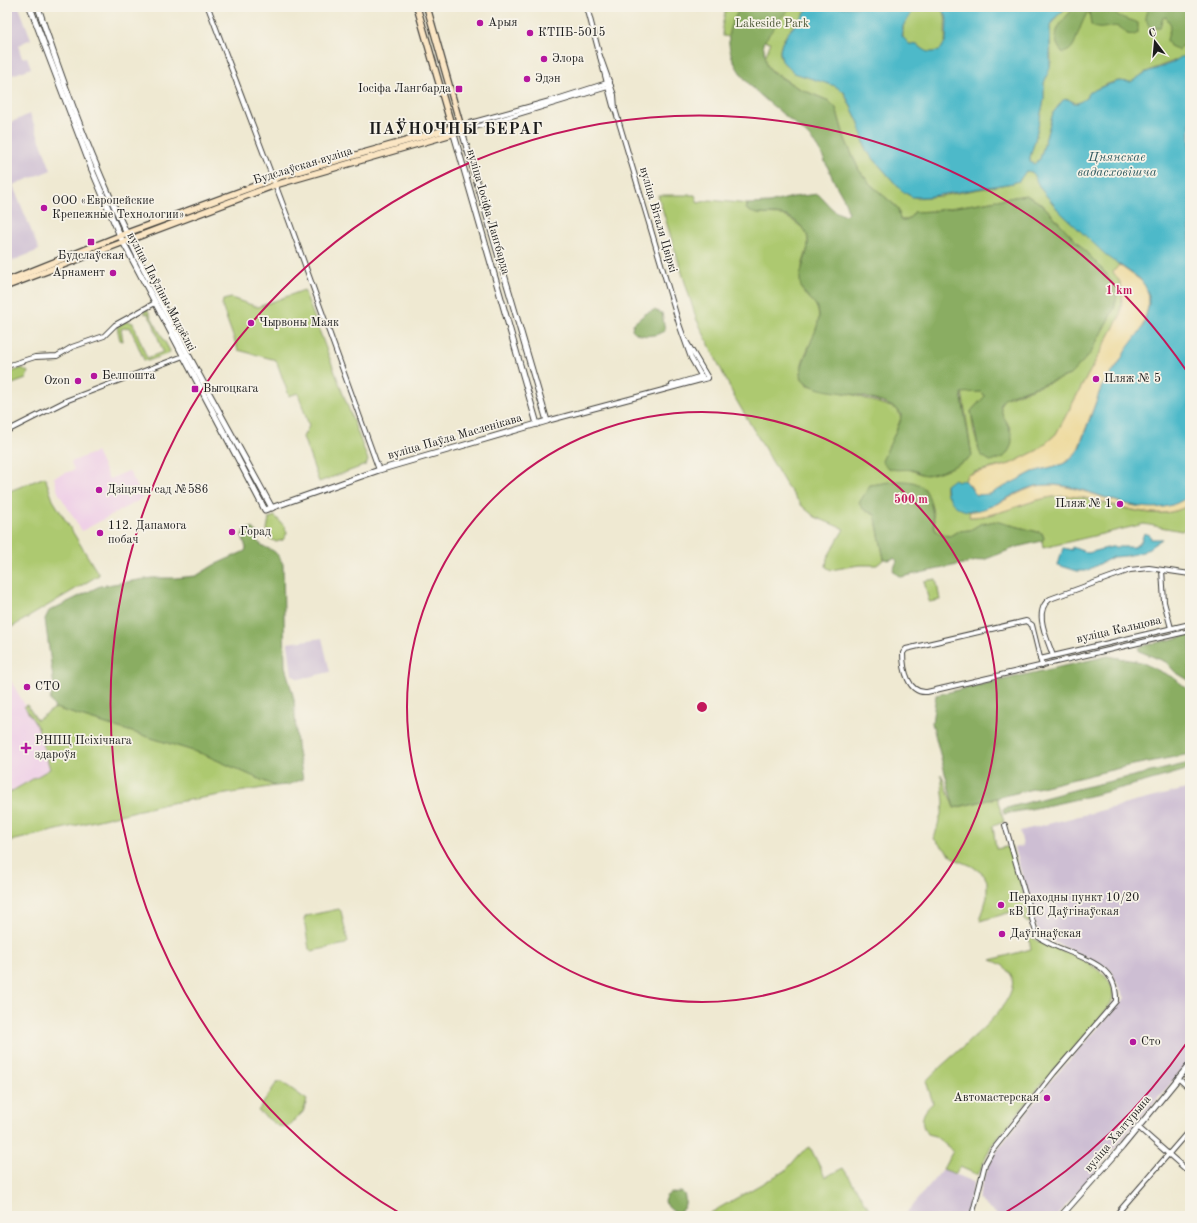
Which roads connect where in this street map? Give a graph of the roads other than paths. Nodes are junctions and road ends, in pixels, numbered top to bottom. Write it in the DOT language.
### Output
graph roads {
  1 [pos="30,7"];
  2 [pos="38,7"];
  3 [pos="208,7"];
  4 [pos="417,7"];
  5 [pos="427,7"];
  6 [pos="586,7"];
  7 [pos="609,84"];
  8 [pos="462,129"];
  9 [pos="453,131"];
  10 [pos="274,182"];
  11 [pos="128,236"];
  12 [pos="121,239"];
  13 [pos="7,281"];
  14 [pos="7,286"];
  15 [pos="155,303"];
  16 [pos="186,355"];
  17 [pos="7,366"];
  18 [pos="704,377"];
  19 [pos="547,421"];
  20 [pos="537,424"];
  21 [pos="7,431"];
  22 [pos="379,470"];
  23 [pos="272,508"];
  24 [pos="265,510"];
  25 [pos="1162,570"];
  26 [pos="1190,574"];
  27 [pos="1190,624"];
  28 [pos="1171,628"];
  29 [pos="1190,631"];
  30 [pos="1053,656"];
  31 [pos="1040,659"];
  32 [pos="1042,666"];
  33 [pos="1005,825"];
  34 [pos="1190,1064"];
  35 [pos="1178,1078"];
  36 [pos="1190,1089"];
  37 [pos="1138,1127"];
  38 [pos="1186,1134"];
  39 [pos="1168,1154"];
  40 [pos="1190,1173"];
  41 [pos="972,1216"];
  42 [pos="1061,1216"];
  43 [pos="1115,1216"];
  1 -- 12 [label="street, вуліца Паўліны Мядзёлкі"];
  2 -- 11 [label="street, вуліца Паўліны Мядзёлкі"];
  3 -- 10 [label="street"];
  4 -- 9 [label="main road, вуліца Іосіфа Лангбарда"];
  5 -- 8 [label="main road, вуліца Іосіфа Лангбарда"];
  6 -- 7 [label="street, вуліца Віталя Цвіркі"];
  7 -- 8 [label="street, Будслаўская вуліца"];
  7 -- 18 [label="street, вуліца Віталя Цвіркі"];
  8 -- 9 [label="main road, Будслаўская вуліца"];
  8 -- 19 [label="street, вуліца Іосіфа Лангбарда"];
  9 -- 10 [label="main road, Будслаўская вуліца"];
  9 -- 20 [label="street, вуліца Іосіфа Лангбарда"];
  10 -- 11 [label="main road, Будслаўская вуліца"];
  10 -- 22 [label="street"];
  11 -- 12 [label="main road, Будслаўская вуліца"];
  11 -- 16 [label="street, вуліца Паўліны Мядзёлкі"];
  12 -- 13 [label="main road, Будслаўская вуліца"];
  12 -- 14 [label="main road, Будслаўская вуліца"];
  12 -- 15 [label="street, вуліца Паўліны Мядзёлкі"];
  15 -- 16 [label="street, вуліца Паўліны Мядзёлкі"];
  15 -- 17 [label="street"];
  16 -- 21 [label="street"];
  16 -- 23 [label="street, вуліца Паўліны Мядзёлкі"];
  16 -- 24 [label="street, вуліца Паўліны Мядзёлкі"];
  18 -- 19 [label="street, вуліца Паўла Масленікава"];
  19 -- 20 [label="street, вуліца Паўла Масленікава"];
  20 -- 22 [label="street, вуліца Паўла Масленікава"];
  22 -- 23 [label="street, вуліца Паўла Масленікава"];
  23 -- 24 [label="street, вуліца Паўла Масленікава"];
  25 -- 26 [label="street"];
  25 -- 28 [label="street"];
  25 -- 30 [label="street"];
  27 -- 28 [label="street, вуліца Кальцова"];
  28 -- 30 [label="street, вуліца Кальцова"];
  29 -- 32 [label="street"];
  30 -- 31 [label="street, вуліца Кальцова"];
  31 -- 32 [label="street"];
  31 -- 32 [label="street"];
  33 -- 41 [label="street"];
  34 -- 35 [label="street, вуліца Халтурына"];
  35 -- 36 [label="street"];
  35 -- 37 [label="street, вуліца Халтурына"];
  37 -- 39 [label="street"];
  37 -- 42 [label="street, вуліца Халтурына"];
  38 -- 39 [label="street"];
  39 -- 40 [label="street"];
  39 -- 43 [label="street"];
}
